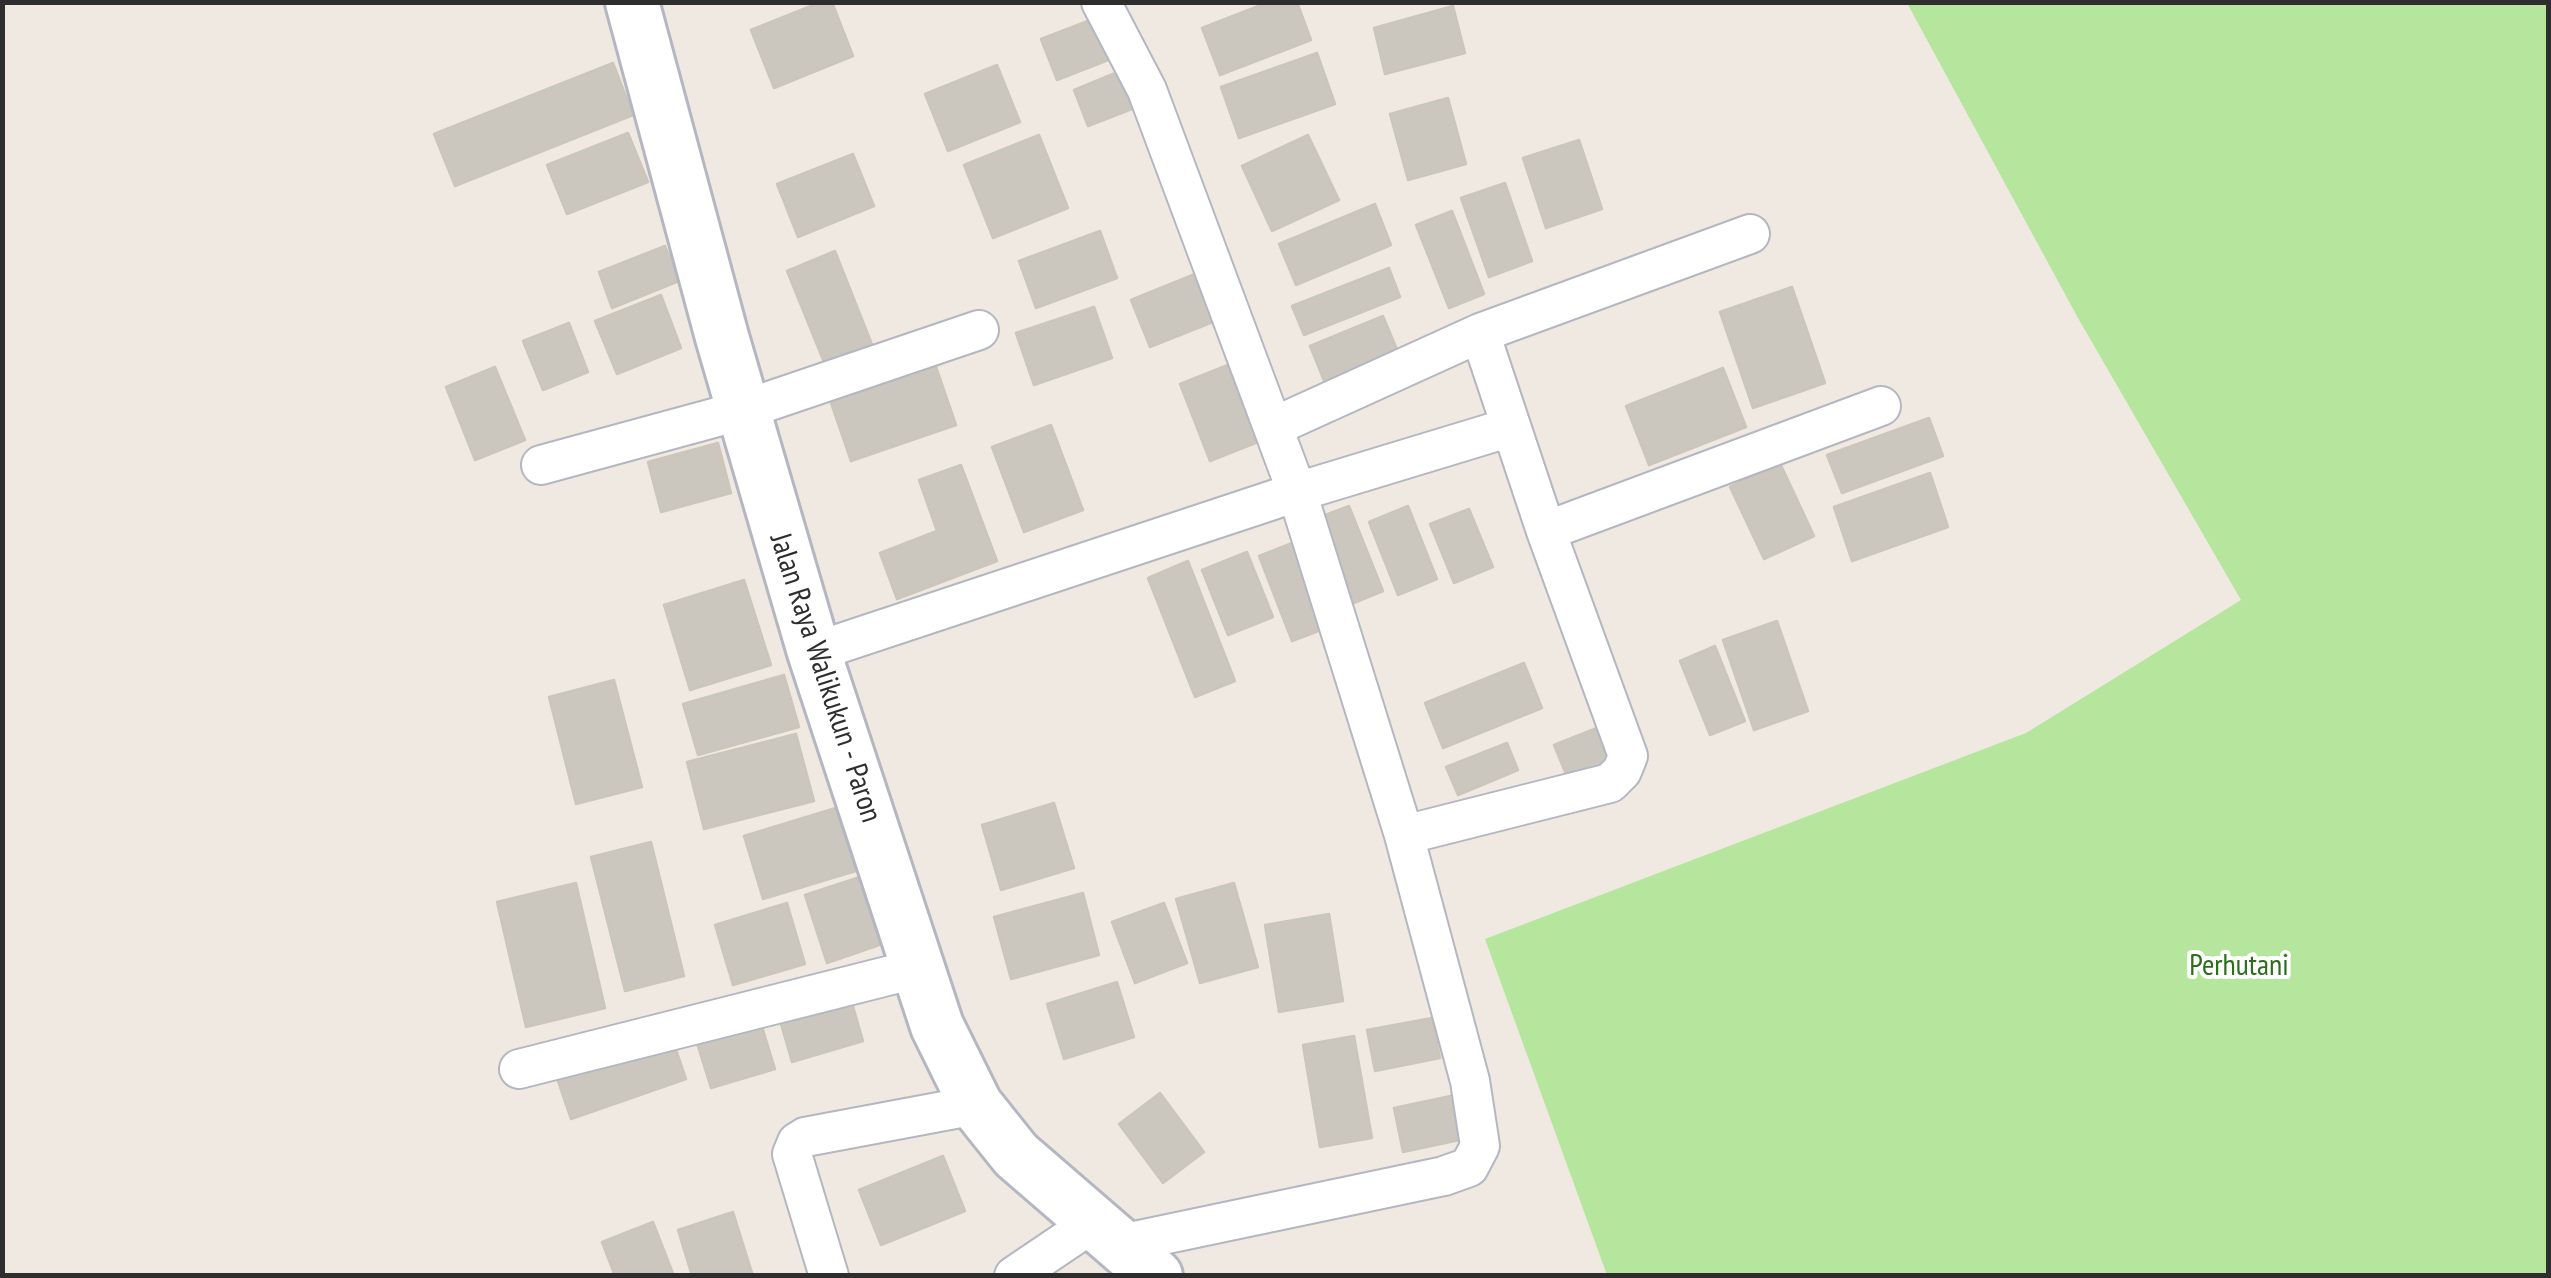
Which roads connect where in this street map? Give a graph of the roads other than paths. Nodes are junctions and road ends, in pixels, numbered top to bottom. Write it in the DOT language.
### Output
graph roads {
  1 [pos="632,2"];
  2 [pos="1101,2"];
  3 [pos="1750,234"];
  4 [pos="980,330"];
  5 [pos="1480,332"];
  6 [pos="1882,406"];
  7 [pos="743,410"];
  8 [pos="1273,427"];
  9 [pos="1510,427"];
  10 [pos="541,465"];
  11 [pos="1297,492"];
  12 [pos="1546,531"];
  13 [pos="814,652"];
  14 [pos="1404,834"];
  15 [pos="919,968"];
  16 [pos="519,1069"];
  17 [pos="976,1105"];
  18 [pos="1123,1247"];
  19 [pos="829,1276"];
  20 [pos="1014,1276"];
  1 -- 7 [label="main road, Jalan Raya Walikukun - Paron"];
  2 -- 8 [label="street"];
  3 -- 5 [label="street"];
  4 -- 7 [label="street"];
  5 -- 8 [label="street"];
  5 -- 9 [label="street"];
  6 -- 12 [label="street"];
  7 -- 10 [label="street"];
  7 -- 13 [label="main road, Jalan Raya Walikukun - Paron"];
  8 -- 11 [label="street"];
  9 -- 11 [label="street"];
  9 -- 12 [label="street"];
  11 -- 13 [label="street"];
  11 -- 14 [label="street"];
  12 -- 14 [label="street"];
  13 -- 15 [label="main road, Jalan Raya Walikukun - Paron"];
  14 -- 18 [label="street"];
  15 -- 16 [label="street"];
  15 -- 17 [label="main road, Jalan Raya Walikukun - Paron"];
  17 -- 18 [label="main road, Jalan Raya Walikukun - Paron"];
  17 -- 19 [label="street"];
  18 -- 20 [label="street"];
}
